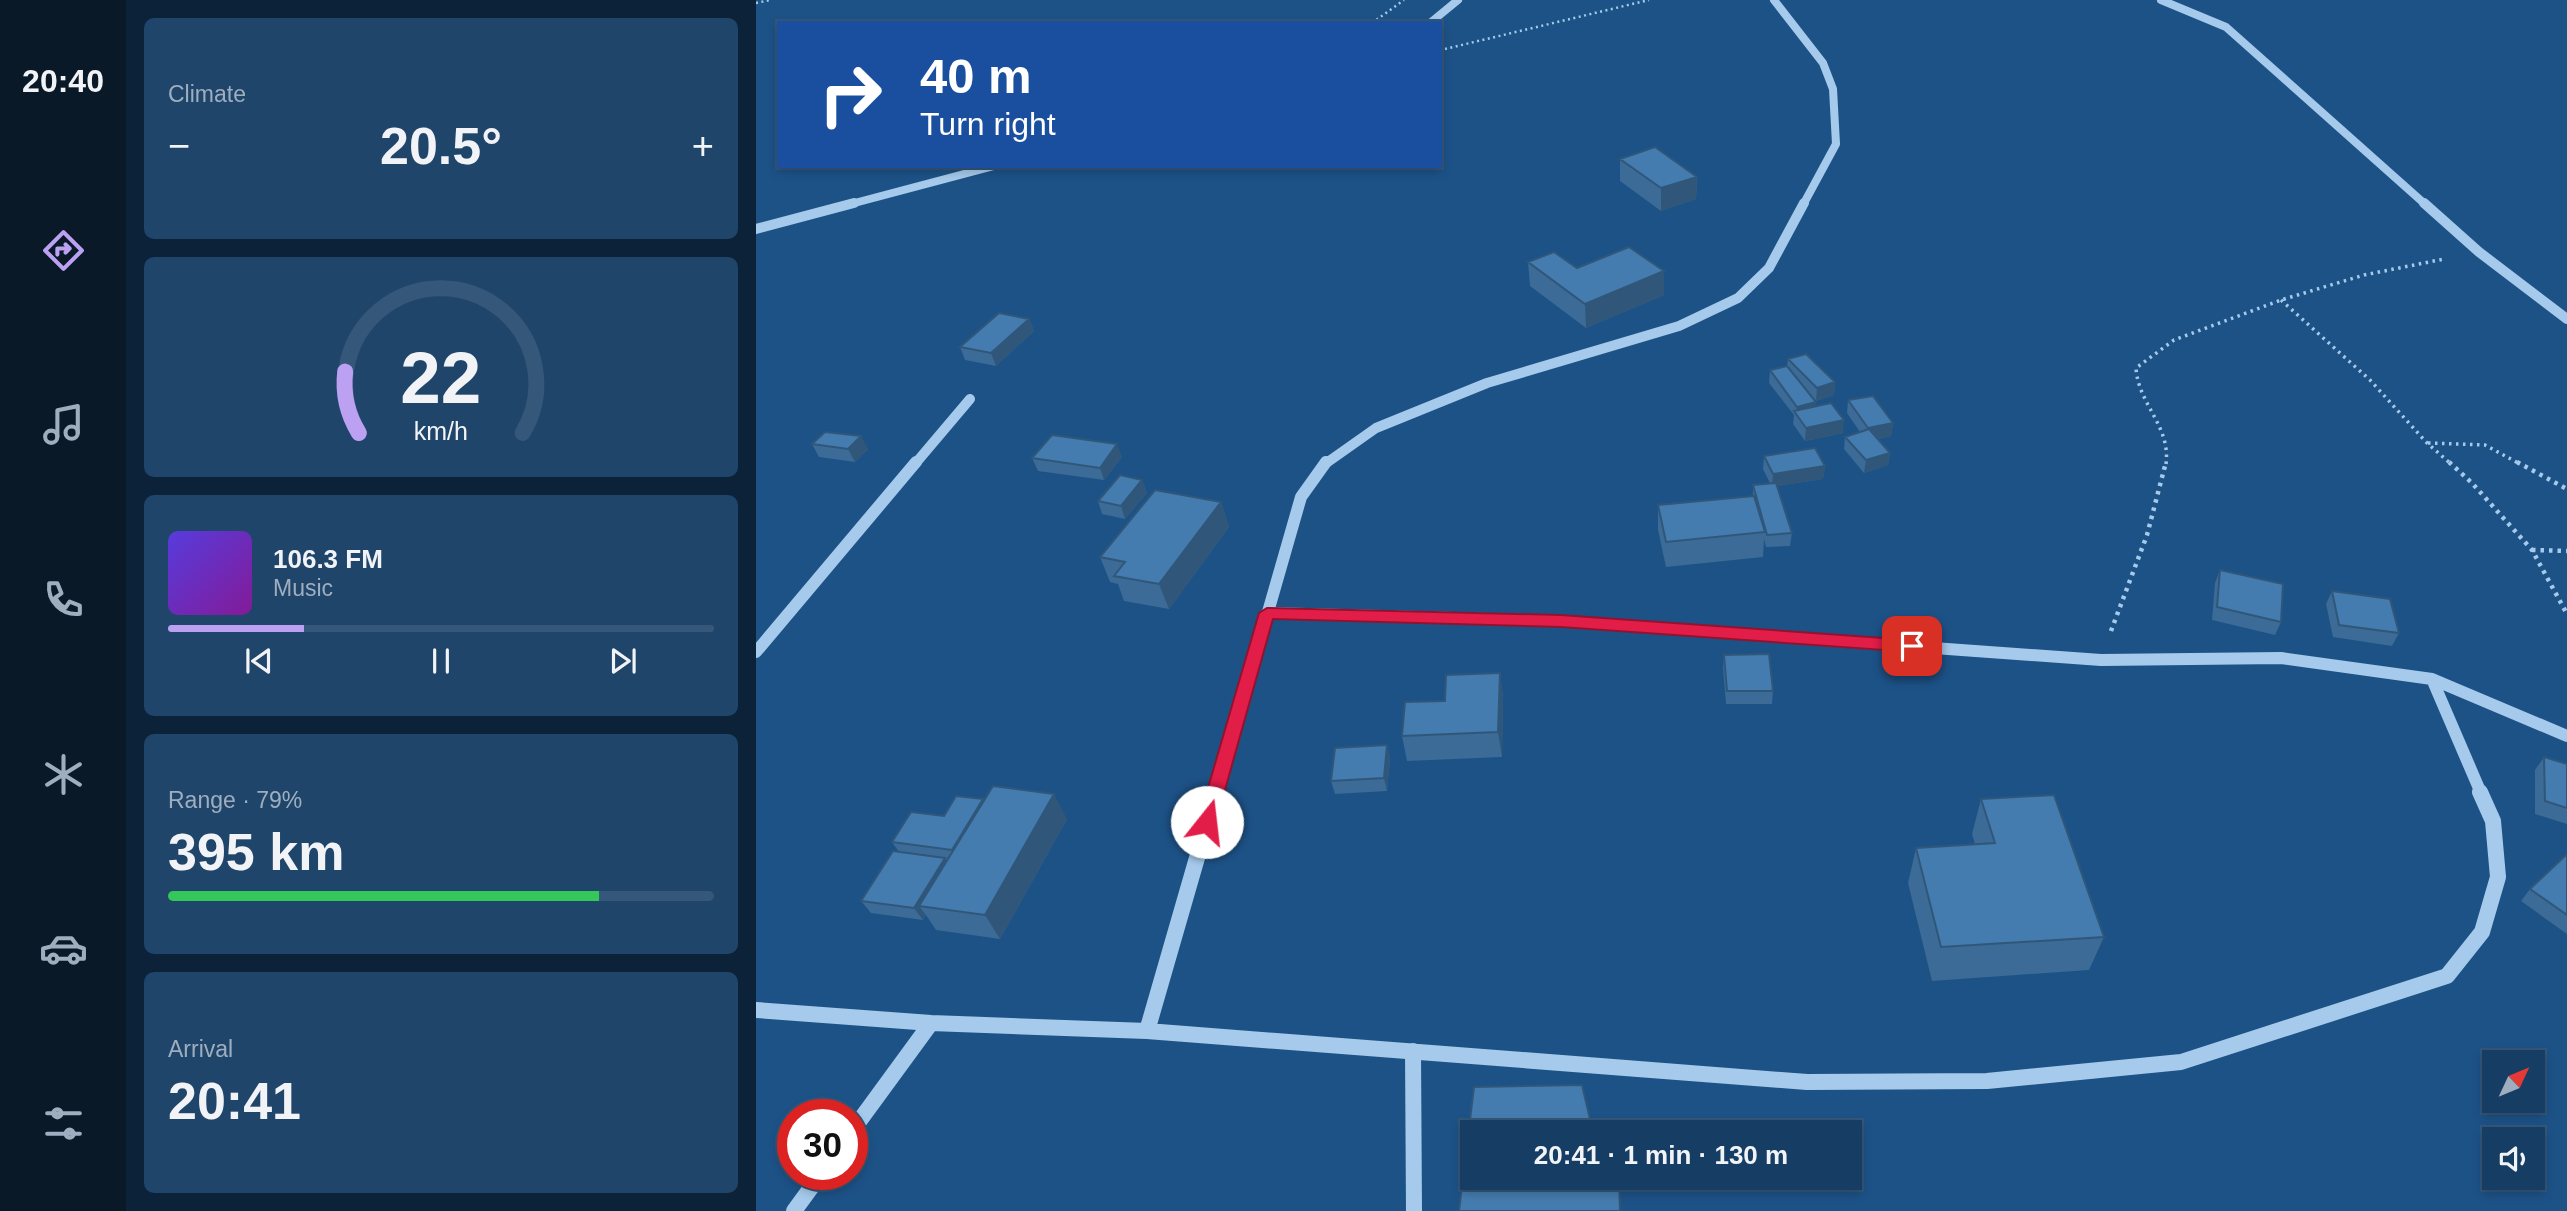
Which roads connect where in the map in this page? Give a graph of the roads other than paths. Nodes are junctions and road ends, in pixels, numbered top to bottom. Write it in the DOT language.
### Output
graph roads {
  1 [pos="1458,0"];
  2 [pos="1774,0"];
  3 [pos="2161,0"];
  4 [pos="1432,21"];
  5 [pos="986,168"];
  6 [pos="756,229"];
  7 [pos="2567,319"];
  8 [pos="970,398"];
  9 [pos="1267,613"];
  10 [pos="756,652"];
  11 [pos="2432,679"];
  12 [pos="2567,736"];
  13 [pos="756,1010"];
  14 [pos="931,1023"];
  15 [pos="1147,1031"];
  16 [pos="1413,1051"];
  17 [pos="868,1109"];
  18 [pos="809,1190"];
  19 [pos="794,1211"];
  20 [pos="1414,1211"];
  1 -- 4 [label="street"];
  2 -- 9 [label="street"];
  3 -- 7 [label="street"];
  5 -- 6 [label="street"];
  8 -- 10 [label="street"];
  9 -- 11 [label="street"];
  9 -- 15 [label="street"];
  11 -- 12 [label="street"];
  11 -- 16 [label="street"];
  13 -- 14 [label="street"];
  14 -- 15 [label="street"];
  14 -- 17 [label="street"];
  15 -- 16 [label="street"];
  16 -- 20 [label="street"];
  18 -- 19 [label="street"];
}
